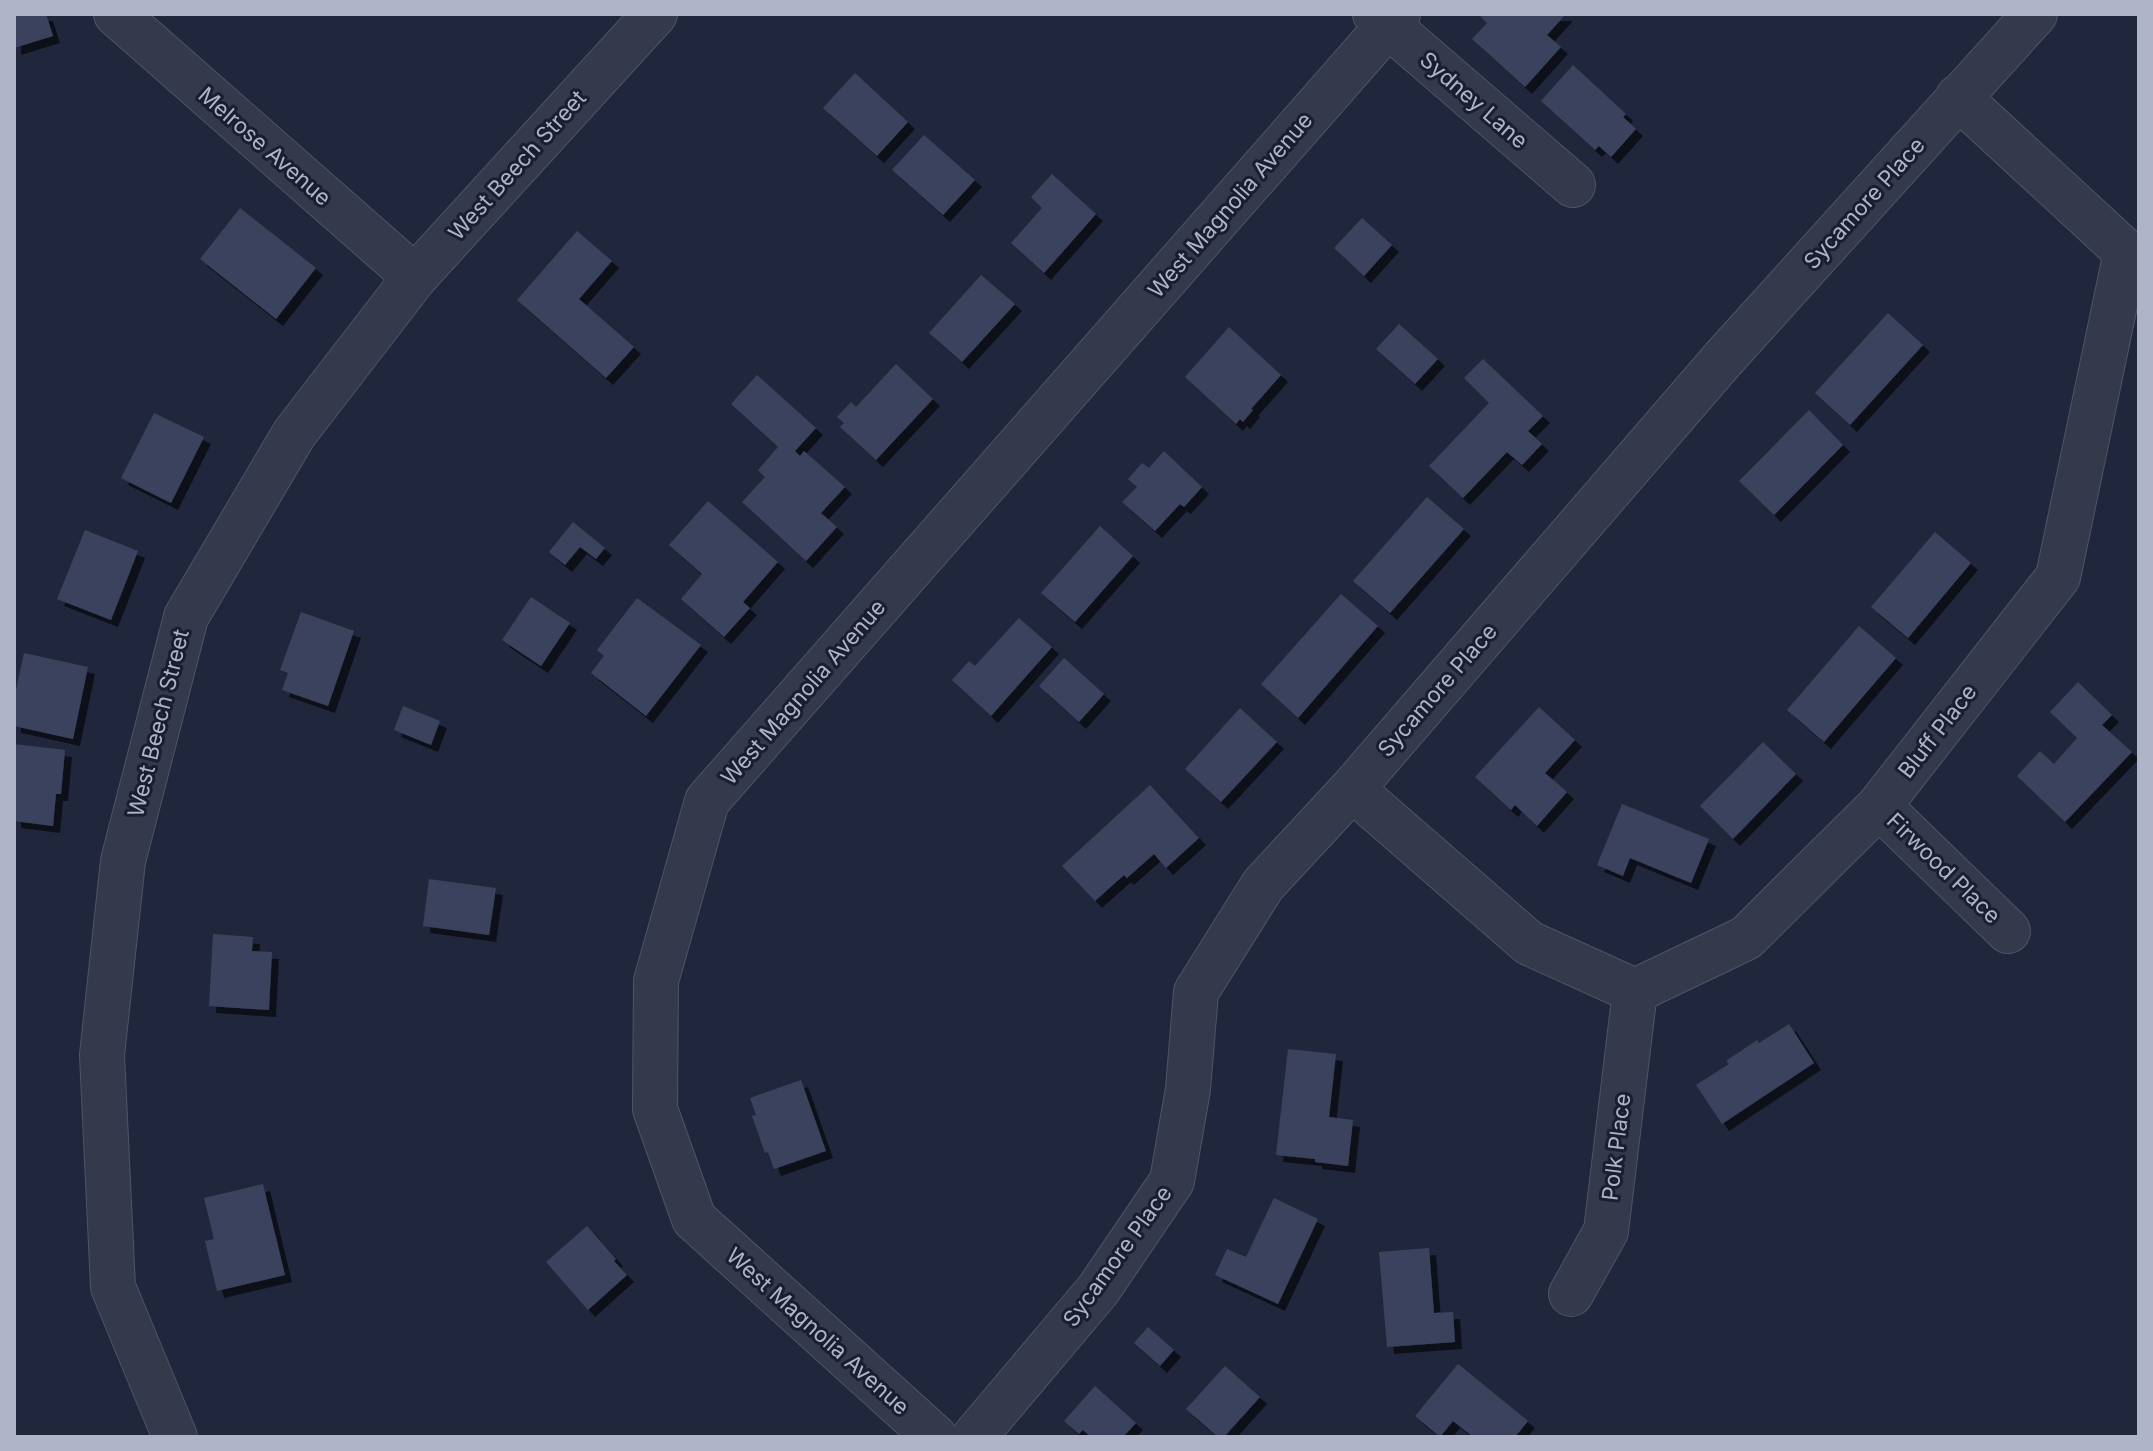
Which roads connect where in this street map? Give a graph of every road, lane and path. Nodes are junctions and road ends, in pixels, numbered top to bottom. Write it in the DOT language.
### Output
graph roads {
  1 [pos="116,14"];
  2 [pos="655,14"];
  3 [pos="2035,14"];
  4 [pos="1387,18"];
  5 [pos="1958,97"];
  6 [pos="1573,185"];
  7 [pos="415,277"];
  8 [pos="1352,789"];
  9 [pos="1879,806"];
  10 [pos="2008,931"];
  11 [pos="1635,991"];
  12 [pos="1571,1294"];
  13 [pos="175,1437"];
  14 [pos="935,1437"];
  15 [pos="974,1437"];
  1 -- 7 [label="street, Melrose Avenue"];
  2 -- 7 [label="street, West Beech Street"];
  3 -- 5 [label="street, Sycamore Place"];
  4 -- 6 [label="street, Sydney Lane"];
  4 -- 14 [label="street, West Magnolia Avenue"];
  5 -- 8 [label="street, Sycamore Place"];
  5 -- 9 [label="street, Bluff Place"];
  7 -- 13 [label="street, West Beech Street"];
  8 -- 11 [label="street"];
  8 -- 15 [label="street, Sycamore Place"];
  9 -- 10 [label="street, Firwood Place"];
  9 -- 11 [label="street, Bluff Place"];
  11 -- 12 [label="street, Polk Place"];
}
